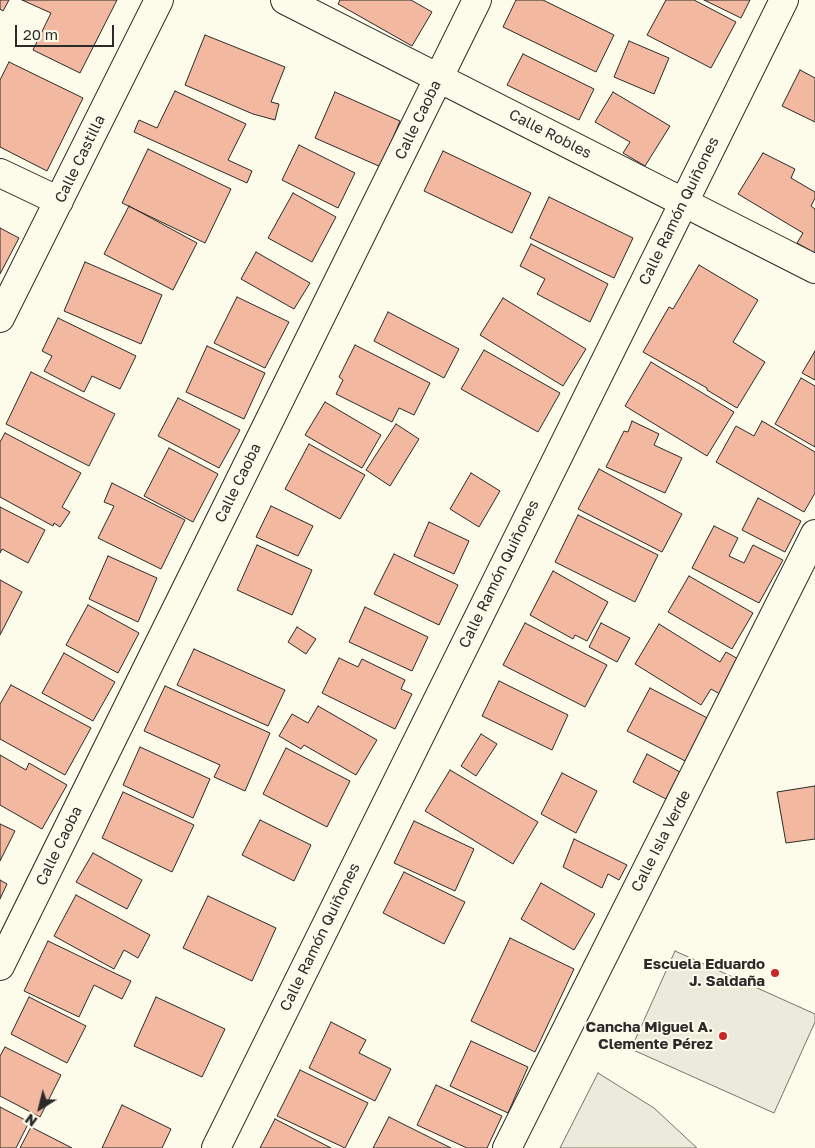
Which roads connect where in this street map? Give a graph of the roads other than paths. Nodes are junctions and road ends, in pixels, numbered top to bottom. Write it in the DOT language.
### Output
graph roads {
  1 [pos="159,0"];
  2 [pos="285,0"];
  3 [pos="477,0"];
  4 [pos="784,0"];
  5 [pos="438,77"];
  6 [pos="0,173"];
  7 [pos="59,201"];
  8 [pos="683,201"];
  9 [pos="815,270"];
  10 [pos="0,318"];
  11 [pos="815,534"];
  12 [pos="0,966"];
  13 [pos="216,1148"];
  14 [pos="507,1148"];
  1 -- 7 [label="street, Calle Castilla"];
  2 -- 5 [label="street, Calle Robles"];
  3 -- 5 [label="street, Calle Caoba"];
  4 -- 8 [label="street, Calle Ramón Quiñones"];
  5 -- 8 [label="street, Calle Robles"];
  5 -- 12 [label="street, Calle Caoba"];
  6 -- 7 [label="street"];
  7 -- 10 [label="street, Calle Castilla"];
  8 -- 9 [label="street, Calle Robles"];
  8 -- 13 [label="street, Calle Ramón Quiñones"];
  11 -- 14 [label="street, Calle Isla Verde"];
}
